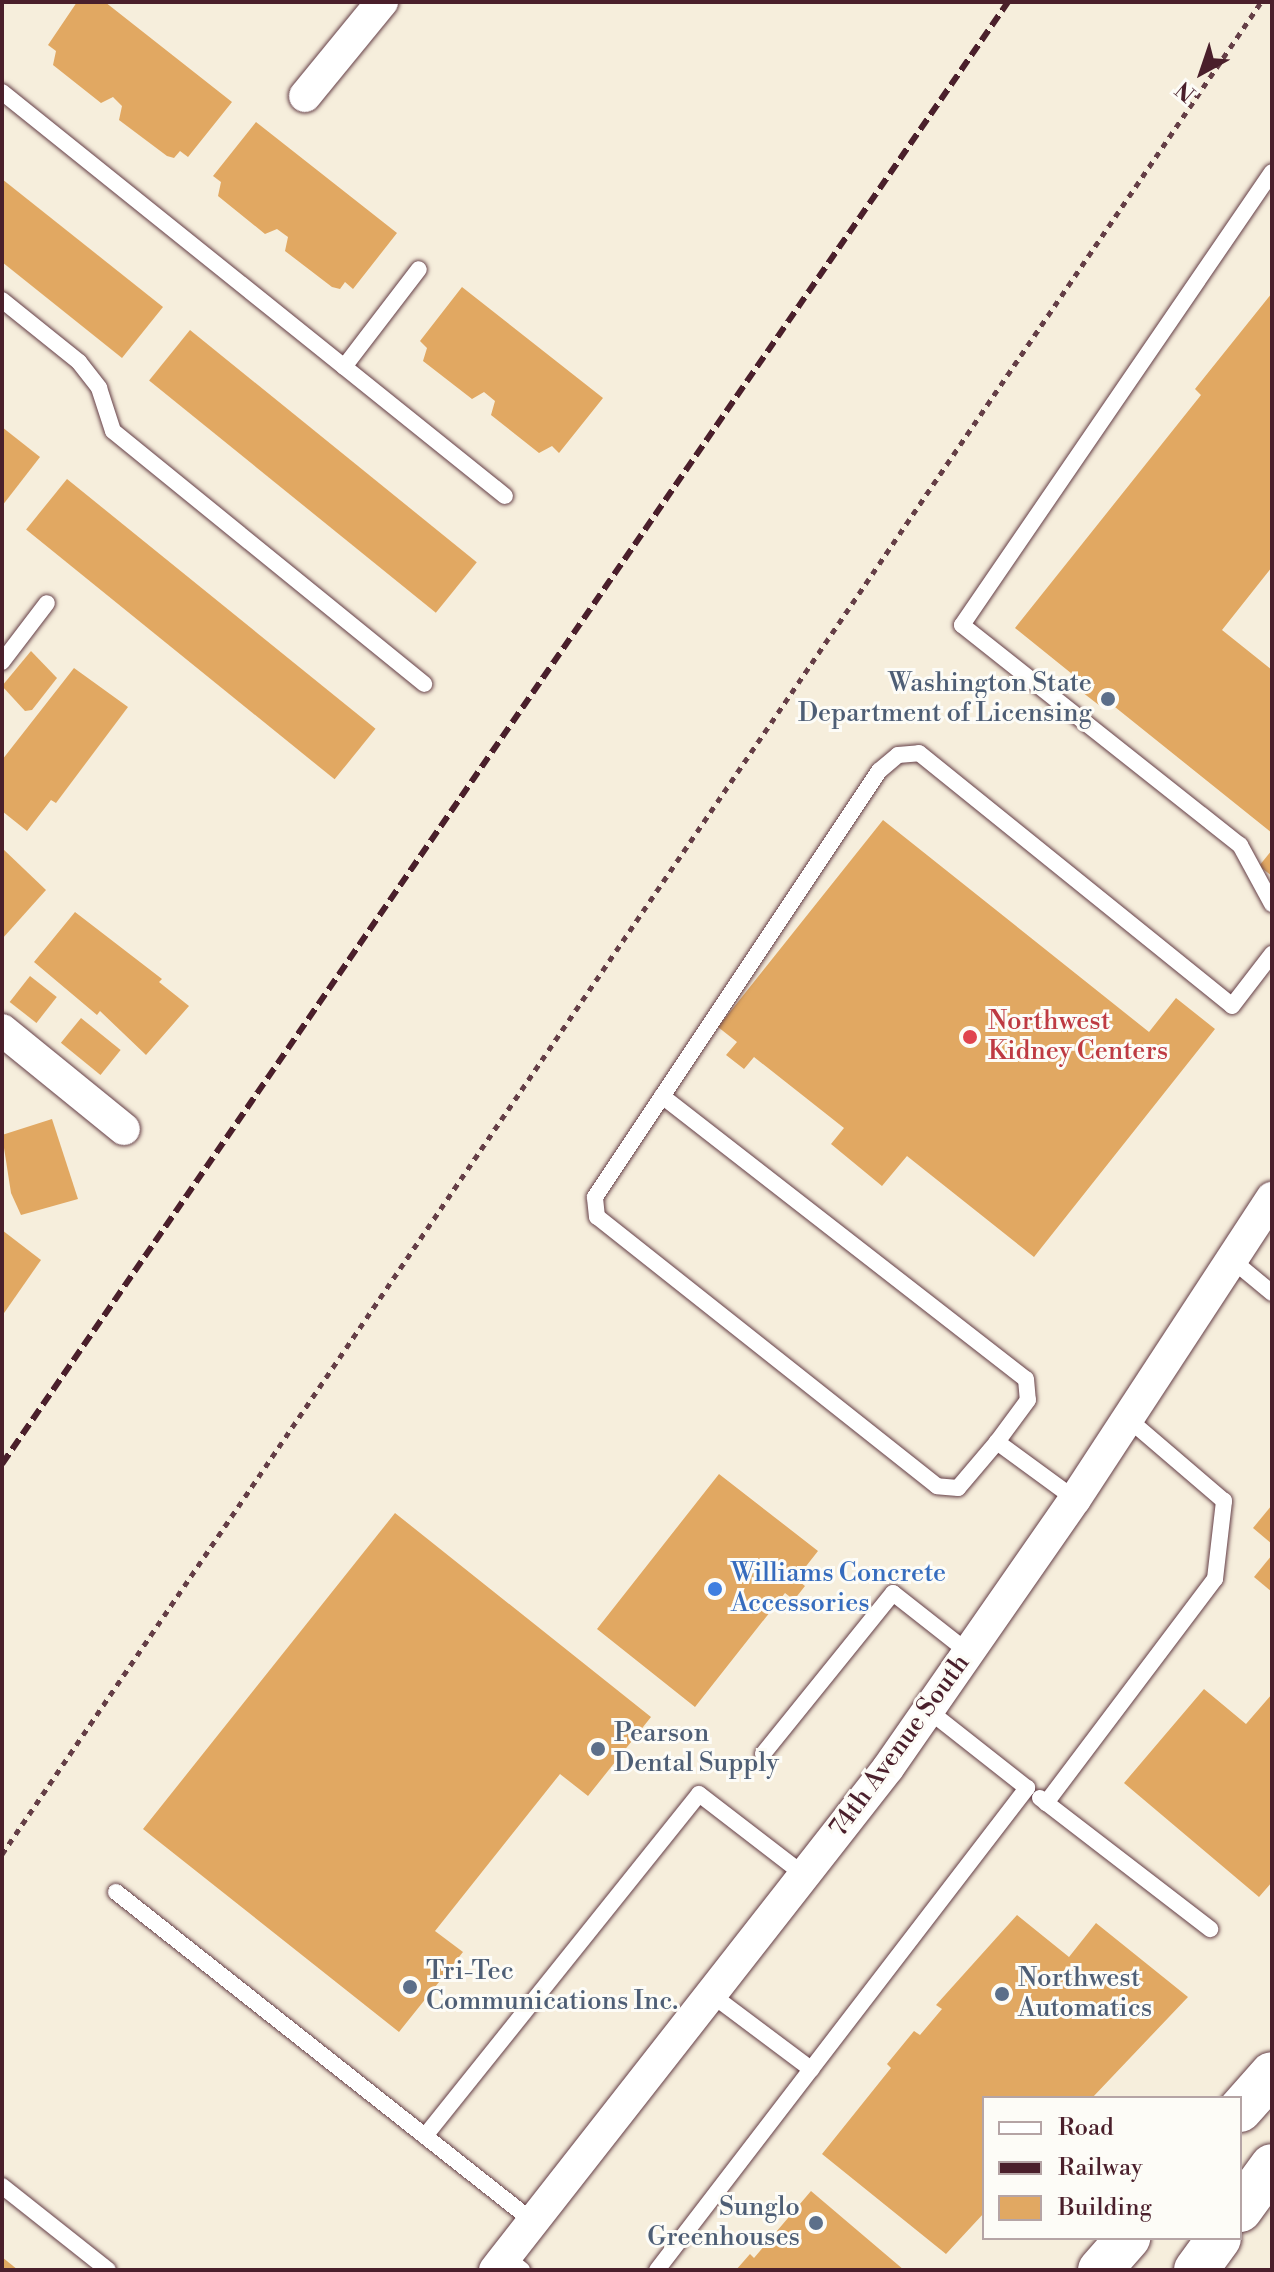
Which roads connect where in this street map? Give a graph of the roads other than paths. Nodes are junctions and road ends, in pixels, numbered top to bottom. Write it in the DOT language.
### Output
graph roads {
  1 [pos="382,2"];
  2 [pos="2,92"];
  3 [pos="305,96"];
  4 [pos="1272,172"];
  5 [pos="419,269"];
  6 [pos="2,300"];
  7 [pos="344,367"];
  8 [pos="505,496"];
  9 [pos="47,603"];
  10 [pos="2,662"];
  11 [pos="424,684"];
  12 [pos="1272,904"];
  13 [pos="1272,954"];
  14 [pos="2,1030"];
  15 [pos="662,1096"];
  16 [pos="124,1129"];
  17 [pos="1272,1198"];
  18 [pos="1231,1259"];
  19 [pos="1272,1293"];
  20 [pos="1127,1418"];
  21 [pos="997,1442"];
  22 [pos="1075,1499"];
  23 [pos="968,1652"];
  24 [pos="928,1710"];
  25 [pos="763,1754"];
  26 [pos="1027,1788"];
  27 [pos="1046,1803"];
  28 [pos="804,1875"];
  29 [pos="116,1892"];
  30 [pos="1210,1929"];
  31 [pos="712,1995"];
  32 [pos="811,2069"];
  33 [pos="1272,2074"];
  34 [pos="1242,2108"];
  35 [pos="425,2136"];
  36 [pos="1272,2166"];
  37 [pos="2,2186"];
  38 [pos="1242,2207"];
  39 [pos="535,2223"];
  40 [pos="1126,2240"];
  41 [pos="1218,2240"];
  42 [pos="508,2266"];
  43 [pos="108,2270"];
  44 [pos="657,2270"];
  45 [pos="1100,2270"];
  46 [pos="1196,2270"];
  1 -- 3 [label="street"];
  2 -- 7 [label="lane"];
  4 -- 12 [label="lane"];
  5 -- 7 [label="lane"];
  6 -- 11 [label="lane"];
  7 -- 8 [label="lane"];
  9 -- 10 [label="lane"];
  13 -- 15 [label="lane"];
  14 -- 16 [label="street"];
  15 -- 21 [label="lane"];
  15 -- 21 [label="lane"];
  17 -- 18 [label="street, 74th Avenue South"];
  18 -- 19 [label="lane"];
  18 -- 20 [label="street, 74th Avenue South"];
  20 -- 22 [label="street, 74th Avenue South"];
  20 -- 27 [label="lane"];
  21 -- 22 [label="lane"];
  22 -- 23 [label="street, 74th Avenue South"];
  23 -- 24 [label="street, 74th Avenue South"];
  23 -- 25 [label="lane"];
  24 -- 26 [label="lane"];
  24 -- 28 [label="street, 74th Avenue South"];
  26 -- 27 [label="lane"];
  26 -- 32 [label="lane"];
  27 -- 30 [label="lane"];
  28 -- 31 [label="street, 74th Avenue South"];
  28 -- 35 [label="lane"];
  29 -- 35 [label="lane"];
  31 -- 32 [label="lane"];
  31 -- 39 [label="street, 74th Avenue South"];
  32 -- 44 [label="lane"];
  33 -- 34 [label="highway"];
  35 -- 39 [label="lane"];
  36 -- 38 [label="highway"];
  37 -- 43 [label="lane"];
  39 -- 42 [label="street, 74th Avenue South"];
  40 -- 45 [label="highway"];
  41 -- 46 [label="highway"];
}
